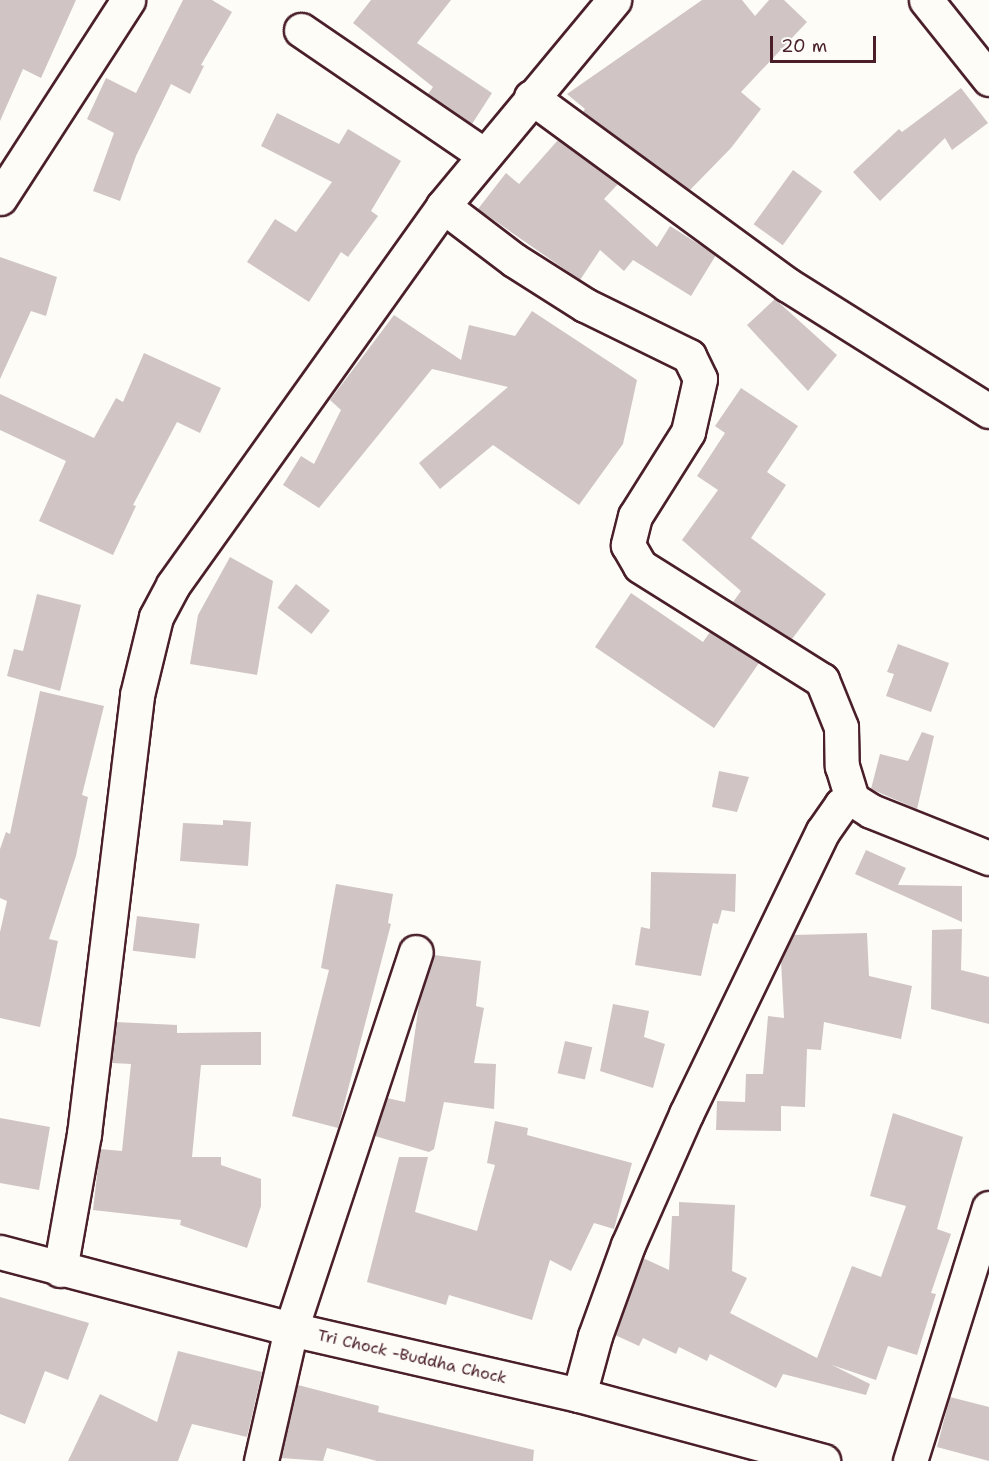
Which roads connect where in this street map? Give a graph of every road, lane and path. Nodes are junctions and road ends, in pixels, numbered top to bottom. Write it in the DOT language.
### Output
graph roads {
  1 [pos="128,0"];
  2 [pos="614,0"];
  3 [pos="926,0"];
  4 [pos="301,30"];
  5 [pos="989,79"];
  6 [pos="531,97"];
  7 [pos="483,154"];
  8 [pos="0,198"];
  9 [pos="443,206"];
  10 [pos="989,411"];
  11 [pos="852,799"];
  12 [pos="989,858"];
  13 [pos="416,952"];
  14 [pos="989,1209"];
  15 [pos="0,1252"];
  16 [pos="60,1270"];
  17 [pos="291,1329"];
  18 [pos="579,1395"];
  19 [pos="261,1461"];
  20 [pos="823,1461"];
  21 [pos="910,1461"];
  1 -- 8 [label="street"];
  2 -- 6 [label="street"];
  3 -- 5 [label="street"];
  4 -- 7 [label="street"];
  6 -- 7 [label="street"];
  6 -- 10 [label="street"];
  7 -- 9 [label="street"];
  9 -- 11 [label="street"];
  9 -- 16 [label="street"];
  11 -- 12 [label="street"];
  11 -- 18 [label="street"];
  13 -- 17 [label="street"];
  14 -- 21 [label="street"];
  15 -- 16 [label="street, Tri Chock -Buddha Chock"];
  16 -- 17 [label="street, Tri Chock -Buddha Chock"];
  17 -- 18 [label="street, Tri Chock -Buddha Chock"];
  17 -- 19 [label="street"];
  18 -- 20 [label="street, Tri Chock -Buddha Chock"];
}
